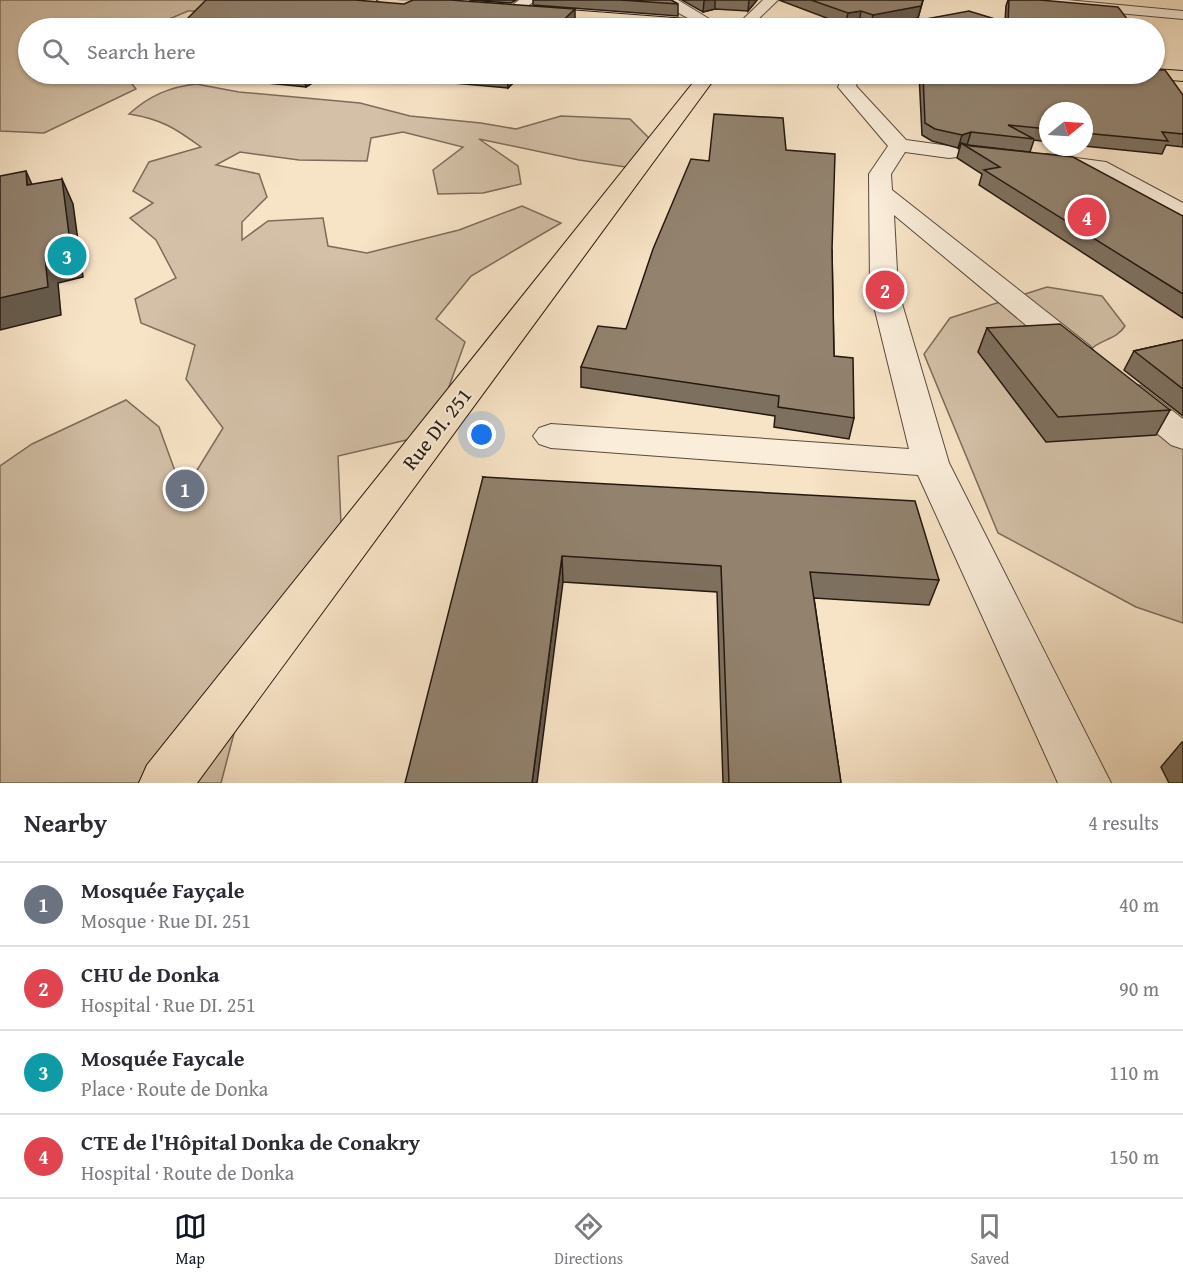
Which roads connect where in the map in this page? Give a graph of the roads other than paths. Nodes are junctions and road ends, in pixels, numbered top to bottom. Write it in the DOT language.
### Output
graph roads {
  1 [pos="529,0"];
  2 [pos="662,0"];
  3 [pos="771,0"];
  4 [pos="1020,0"];
  5 [pos="377,3"];
  6 [pos="464,11"];
  7 [pos="504,13"];
  8 [pos="1183,15"];
  9 [pos="543,18"];
  10 [pos="584,18"];
  11 [pos="699,18"];
  12 [pos="751,18"];
  13 [pos="1165,66"];
  14 [pos="1183,67"];
  15 [pos="1165,75"];
  16 [pos="1183,76"];
  17 [pos="701,84"];
  18 [pos="848,84"];
  19 [pos="899,145"];
  20 [pos="948,152"];
  21 [pos="1026,159"];
  22 [pos="880,192"];
  23 [pos="1183,213"];
  24 [pos="551,436"];
  25 [pos="1183,437"];
  26 [pos="931,463"];
  27 [pos="165,783"];
  28 [pos="1084,783"];
  1 -- 7 [label="street"];
  2 -- 11 [label="street"];
  3 -- 12 [label="street"];
  4 -- 8 [label="street"];
  5 -- 6 [label="main road"];
  7 -- 9 [label="main road"];
  7 -- 10 [label="main road"];
  13 -- 14 [label="main road"];
  15 -- 16 [label="main road"];
  17 -- 27 [label="main road, Rue DI. 251"];
  18 -- 19 [label="street"];
  19 -- 20 [label="street"];
  19 -- 22 [label="street"];
  21 -- 23 [label="street"];
  22 -- 25 [label="street"];
  22 -- 26 [label="street"];
  24 -- 26 [label="street"];
  26 -- 28 [label="street"];
}
